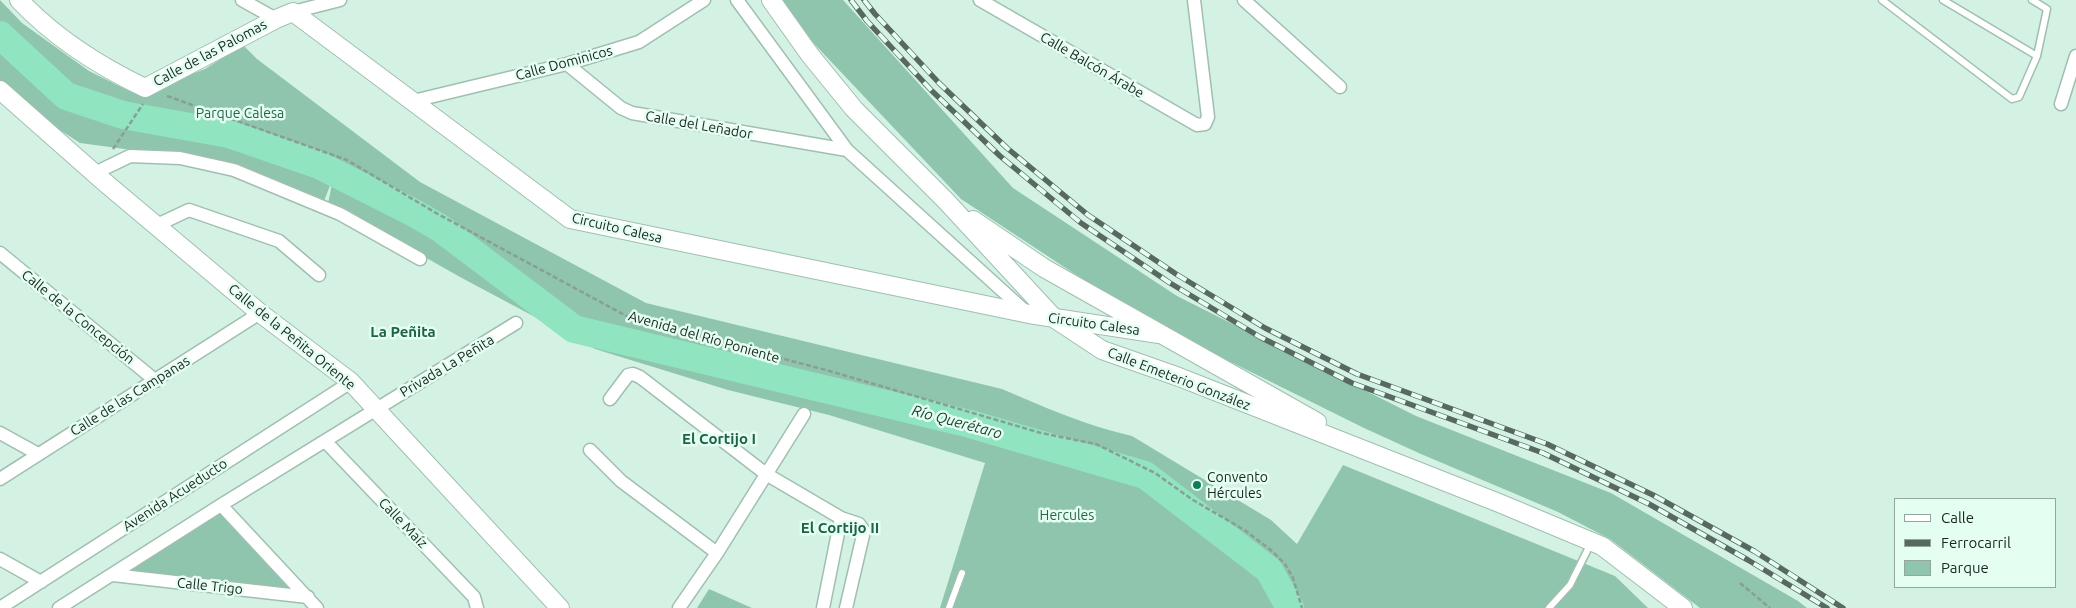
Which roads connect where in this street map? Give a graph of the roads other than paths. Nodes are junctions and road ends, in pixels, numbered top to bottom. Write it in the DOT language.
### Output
graph roads {
  1 [pos="19,0"];
  2 [pos="242,0"];
  3 [pos="340,0"];
  4 [pos="704,0"];
  5 [pos="737,0"];
  6 [pos="771,0"];
  7 [pos="980,0"];
  8 [pos="1194,0"];
  9 [pos="1244,0"];
  10 [pos="1882,0"];
  11 [pos="1943,0"];
  12 [pos="2032,0"];
  13 [pos="294,12"];
  14 [pos="276,19"];
  15 [pos="2037,56"];
  16 [pos="2076,56"];
  17 [pos="567,64"];
  18 [pos="1340,87"];
  19 [pos="0,90"];
  20 [pos="414,101"];
  21 [pos="2062,104"];
  22 [pos="847,150"];
  23 [pos="95,173"];
  24 [pos="946,201"];
  25 [pos="156,226"];
  26 [pos="0,253"];
  27 [pos="420,259"];
  28 [pos="319,275"];
  29 [pos="260,313"];
  30 [pos="1029,314"];
  31 [pos="1055,319"];
  32 [pos="516,323"];
  33 [pos="1160,334"];
  34 [pos="1193,352"];
  35 [pos="1180,377"];
  36 [pos="156,380"];
  37 [pos="351,382"];
  38 [pos="610,398"];
  39 [pos="377,408"];
  40 [pos="804,414"];
  41 [pos="0,433"];
  42 [pos="325,441"];
  43 [pos="590,450"];
  44 [pos="38,454"];
  45 [pos="1374,454"];
  46 [pos="766,474"];
  47 [pos="0,479"];
  48 [pos="221,505"];
  49 [pos="841,518"];
  50 [pos="1592,542"];
  51 [pos="717,553"];
  52 [pos="0,559"];
  53 [pos="962,573"];
  54 [pos="113,575"];
  55 [pos="41,582"];
  56 [pos="308,597"];
  57 [pos="0,608"];
  58 [pos="59,608"];
  59 [pos="317,608"];
  60 [pos="477,608"];
  61 [pos="560,608"];
  62 [pos="679,608"];
  63 [pos="823,608"];
  64 [pos="846,608"];
  65 [pos="949,608"];
  66 [pos="1548,608"];
  67 [pos="1683,608"];
  1 -- 14 [label="main road, Calle de las Palomas"];
  2 -- 14 [label="street"];
  3 -- 13 [label="street"];
  4 -- 17 [label="street, Calle Dominicos"];
  5 -- 22 [label="street, Circuito Calesa"];
  6 -- 24 [label="main road, Calle Emeterio González"];
  7 -- 8 [label="street, Calle Balcón Árabe"];
  9 -- 18 [label="street"];
  10 -- 15 [label="lane"];
  11 -- 15 [label="lane"];
  12 -- 15 [label="lane"];
  13 -- 14 [label="main road"];
  13 -- 20 [label="main road, Circuito Calesa"];
  16 -- 21 [label="street"];
  17 -- 20 [label="street, Calle Dominicos"];
  17 -- 22 [label="street, Calle del Leñador"];
  19 -- 23 [label="main road, Calle de la Peñita Oriente"];
  20 -- 30 [label="main road, Circuito Calesa"];
  22 -- 30 [label="street, Circuito Calesa"];
  23 -- 25 [label="main road, Calle de la Peñita Oriente"];
  23 -- 27 [label="street"];
  24 -- 31 [label="main road, Calle Emeterio González"];
  24 -- 33 [label="main road, Calle Emeterio González"];
  25 -- 28 [label="street"];
  25 -- 29 [label="main road, Calle de la Peñita Oriente"];
  26 -- 36 [label="street, Calle de la Concepción"];
  29 -- 36 [label="street, Calle de las Campanas"];
  29 -- 37 [label="main road, Calle de la Peñita Oriente"];
  30 -- 31 [label="main road, Circuito Calesa"];
  31 -- 33 [label="main road, Circuito Calesa"];
  31 -- 35 [label="main road, Calle Emeterio González"];
  32 -- 39 [label="street, Privada La Peñita"];
  33 -- 34 [label="main road, Calle Emeterio González"];
  34 -- 35 [label="main road"];
  34 -- 45 [label="main road, Calle Emeterio González"];
  35 -- 45 [label="main road, Calle Emeterio González"];
  36 -- 44 [label="street, Calle de las Campanas"];
  37 -- 39 [label="main road, Calle de la Peñita Oriente"];
  37 -- 55 [label="street, Avenida Acueducto"];
  38 -- 46 [label="street"];
  39 -- 42 [label="street"];
  39 -- 61 [label="main road, Calle de la Peñita Oriente"];
  40 -- 46 [label="street"];
  41 -- 44 [label="street"];
  42 -- 48 [label="street"];
  42 -- 60 [label="street, Calle Maíz"];
  43 -- 51 [label="street"];
  44 -- 47 [label="street, Calle de las Campanas"];
  45 -- 50 [label="main road, Calle Emeterio González"];
  46 -- 49 [label="street"];
  46 -- 51 [label="street"];
  48 -- 54 [label="street"];
  48 -- 56 [label="street"];
  49 -- 63 [label="street"];
  49 -- 64 [label="street"];
  50 -- 66 [label="lane"];
  50 -- 67 [label="main road, Calle Emeterio González"];
  51 -- 62 [label="street"];
  52 -- 55 [label="street"];
  53 -- 65 [label="lane"];
  54 -- 56 [label="street, Calle Trigo"];
  54 -- 58 [label="street"];
  55 -- 57 [label="street, Avenida Acueducto"];
  56 -- 59 [label="street"];
}
